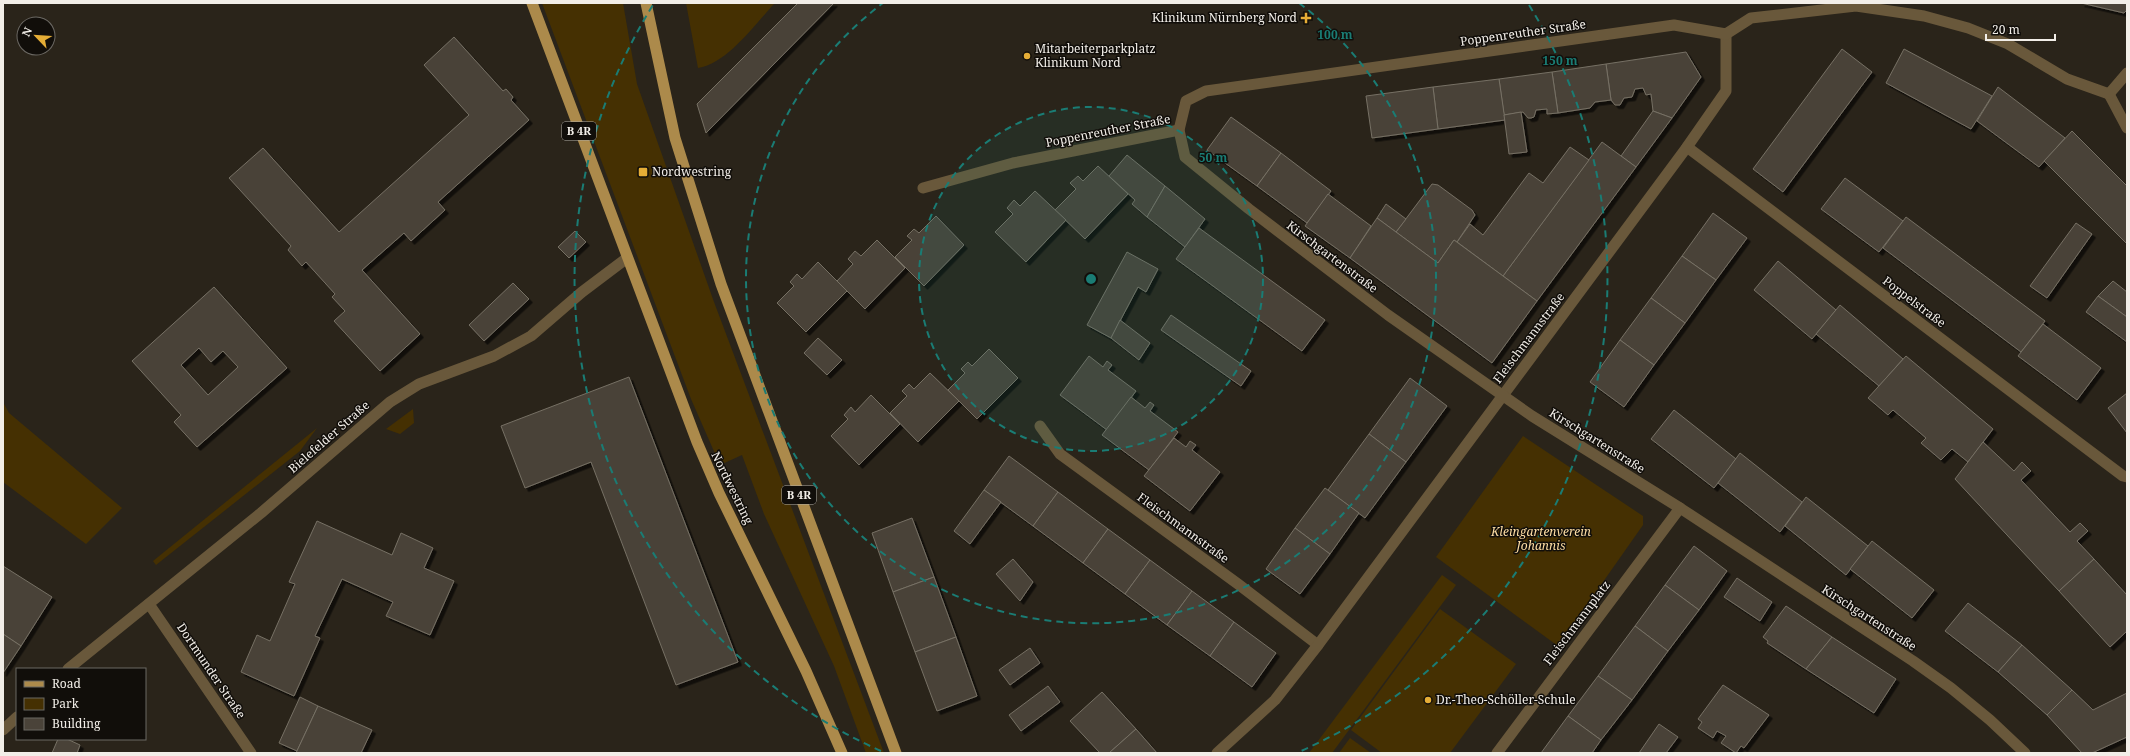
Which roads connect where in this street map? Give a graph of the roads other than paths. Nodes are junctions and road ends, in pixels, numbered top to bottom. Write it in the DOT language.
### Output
graph roads {
  1 [pos="532,3"];
  2 [pos="646,3"];
  3 [pos="1726,34"];
  4 [pos="2127,73"];
  5 [pos="2109,94"];
  6 [pos="2127,128"];
  7 [pos="1179,130"];
  8 [pos="1687,147"];
  9 [pos="923,188"];
  10 [pos="627,258"];
  11 [pos="1502,395"];
  12 [pos="1040,426"];
  13 [pos="2127,477"];
  14 [pos="1680,508"];
  15 [pos="149,604"];
  16 [pos="1318,645"];
  17 [pos="69,668"];
  18 [pos="16,717"];
  19 [pos="3,730"];
  20 [pos="251,753"];
  21 [pos="842,753"];
  22 [pos="896,753"];
  23 [pos="1217,753"];
  24 [pos="1497,753"];
  25 [pos="2025,753"];
  1 -- 10 [label="main road, Nordwestring / B 4R"];
  2 -- 22 [label="main road, B 4R"];
  3 -- 5 [label="street"];
  3 -- 7 [label="street, Poppenreuther Straße"];
  3 -- 8 [label="street, Fleischmannstraße"];
  4 -- 5 [label="street"];
  5 -- 6 [label="street"];
  7 -- 9 [label="street, Poppenreuther Straße"];
  7 -- 11 [label="street, Kirschgartenstraße"];
  8 -- 11 [label="street, Fleischmannstraße"];
  8 -- 13 [label="street, Poppelstraße"];
  10 -- 15 [label="street, Bielefelder Straße"];
  10 -- 21 [label="main road, Nordwestring / B 4R"];
  11 -- 14 [label="street, Kirschgartenstraße"];
  11 -- 16 [label="street, Fleischmannstraße"];
  12 -- 16 [label="street, Fleischmannstraße"];
  14 -- 24 [label="street, Fleischmannplatz"];
  14 -- 25 [label="street, Kirschgartenstraße"];
  15 -- 17 [label="street, Bielefelder Straße"];
  15 -- 20 [label="street, Dortmunder Straße"];
  16 -- 23 [label="street, Fleischmannstraße"];
  18 -- 19 [label="street"];
}
